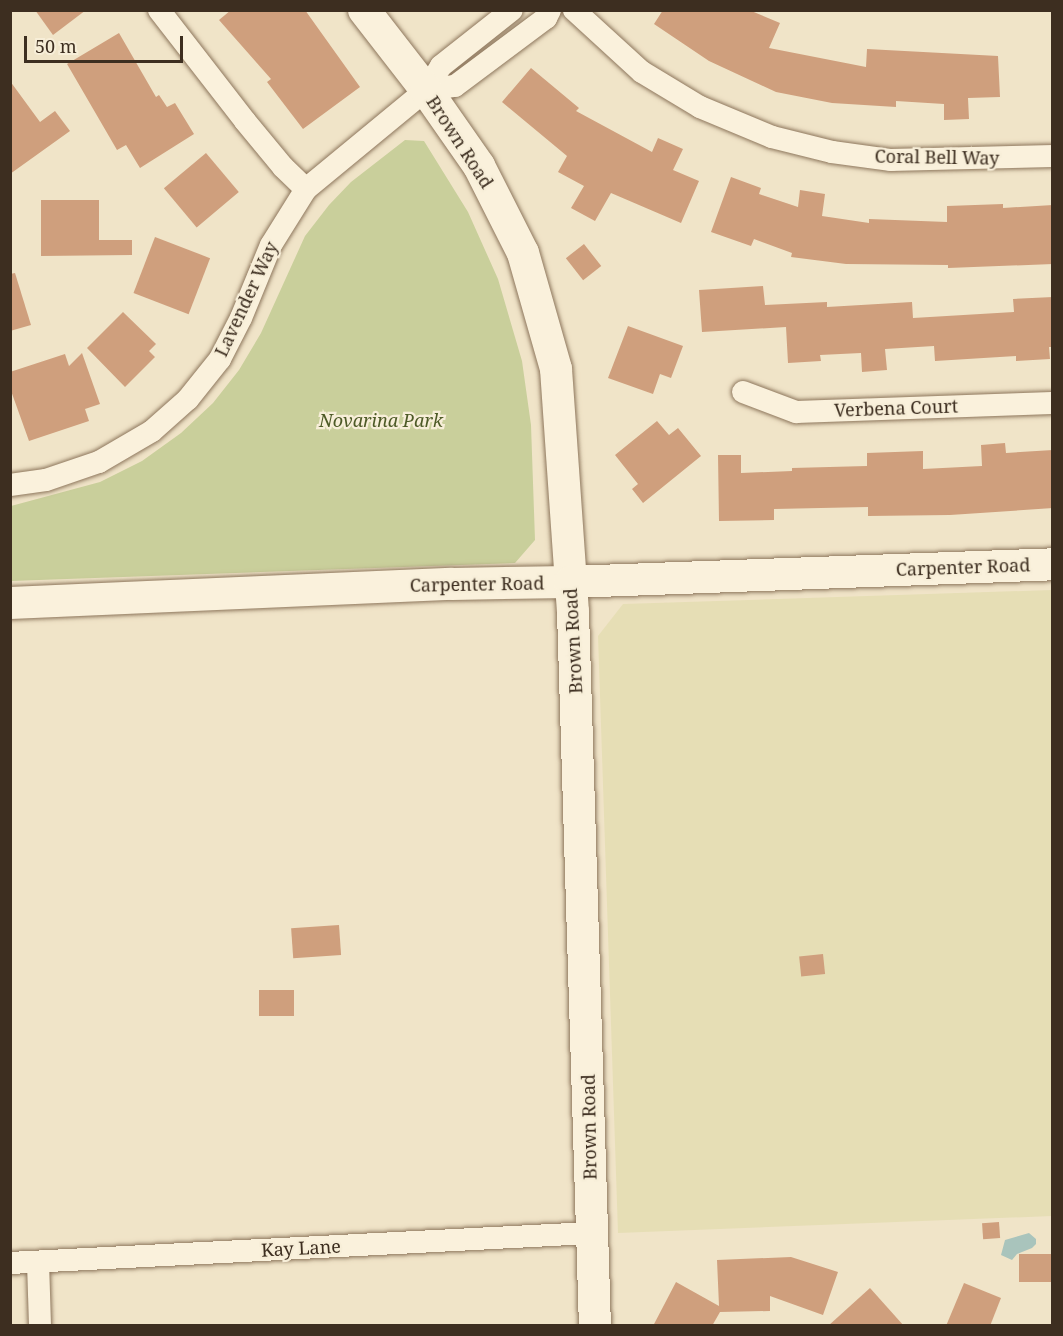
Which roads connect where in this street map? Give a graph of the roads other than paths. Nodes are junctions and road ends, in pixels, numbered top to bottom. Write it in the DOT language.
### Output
graph roads {
  1 [pos="159,10"];
  2 [pos="364,10"];
  3 [pos="512,10"];
  4 [pos="550,10"];
  5 [pos="574,10"];
  6 [pos="426,90"];
  7 [pos="1053,156"];
  8 [pos="306,189"];
  9 [pos="743,392"];
  10 [pos="1053,403"];
  11 [pos="10,486"];
  12 [pos="1053,564"];
  13 [pos="570,582"];
  14 [pos="10,603"];
  15 [pos="591,1233"];
  16 [pos="38,1262"];
  17 [pos="10,1263"];
  18 [pos="40,1326"];
  19 [pos="595,1326"];
  1 -- 8 [label="street"];
  2 -- 6 [label="street, Brown Road"];
  3 -- 6 [label="street, Lavender Way"];
  4 -- 6 [label="street"];
  5 -- 7 [label="street, Coral Bell Way"];
  6 -- 8 [label="street, Lavender Way"];
  6 -- 13 [label="street, Brown Road"];
  8 -- 11 [label="street, Lavender Way"];
  9 -- 10 [label="street, Verbena Court"];
  12 -- 13 [label="street, Carpenter Road"];
  13 -- 14 [label="street, Carpenter Road"];
  13 -- 15 [label="street, Brown Road"];
  15 -- 16 [label="street, Kay Lane"];
  15 -- 19 [label="street, Brown Road"];
  16 -- 17 [label="street, Kay Lane"];
  16 -- 18 [label="street"];
}
